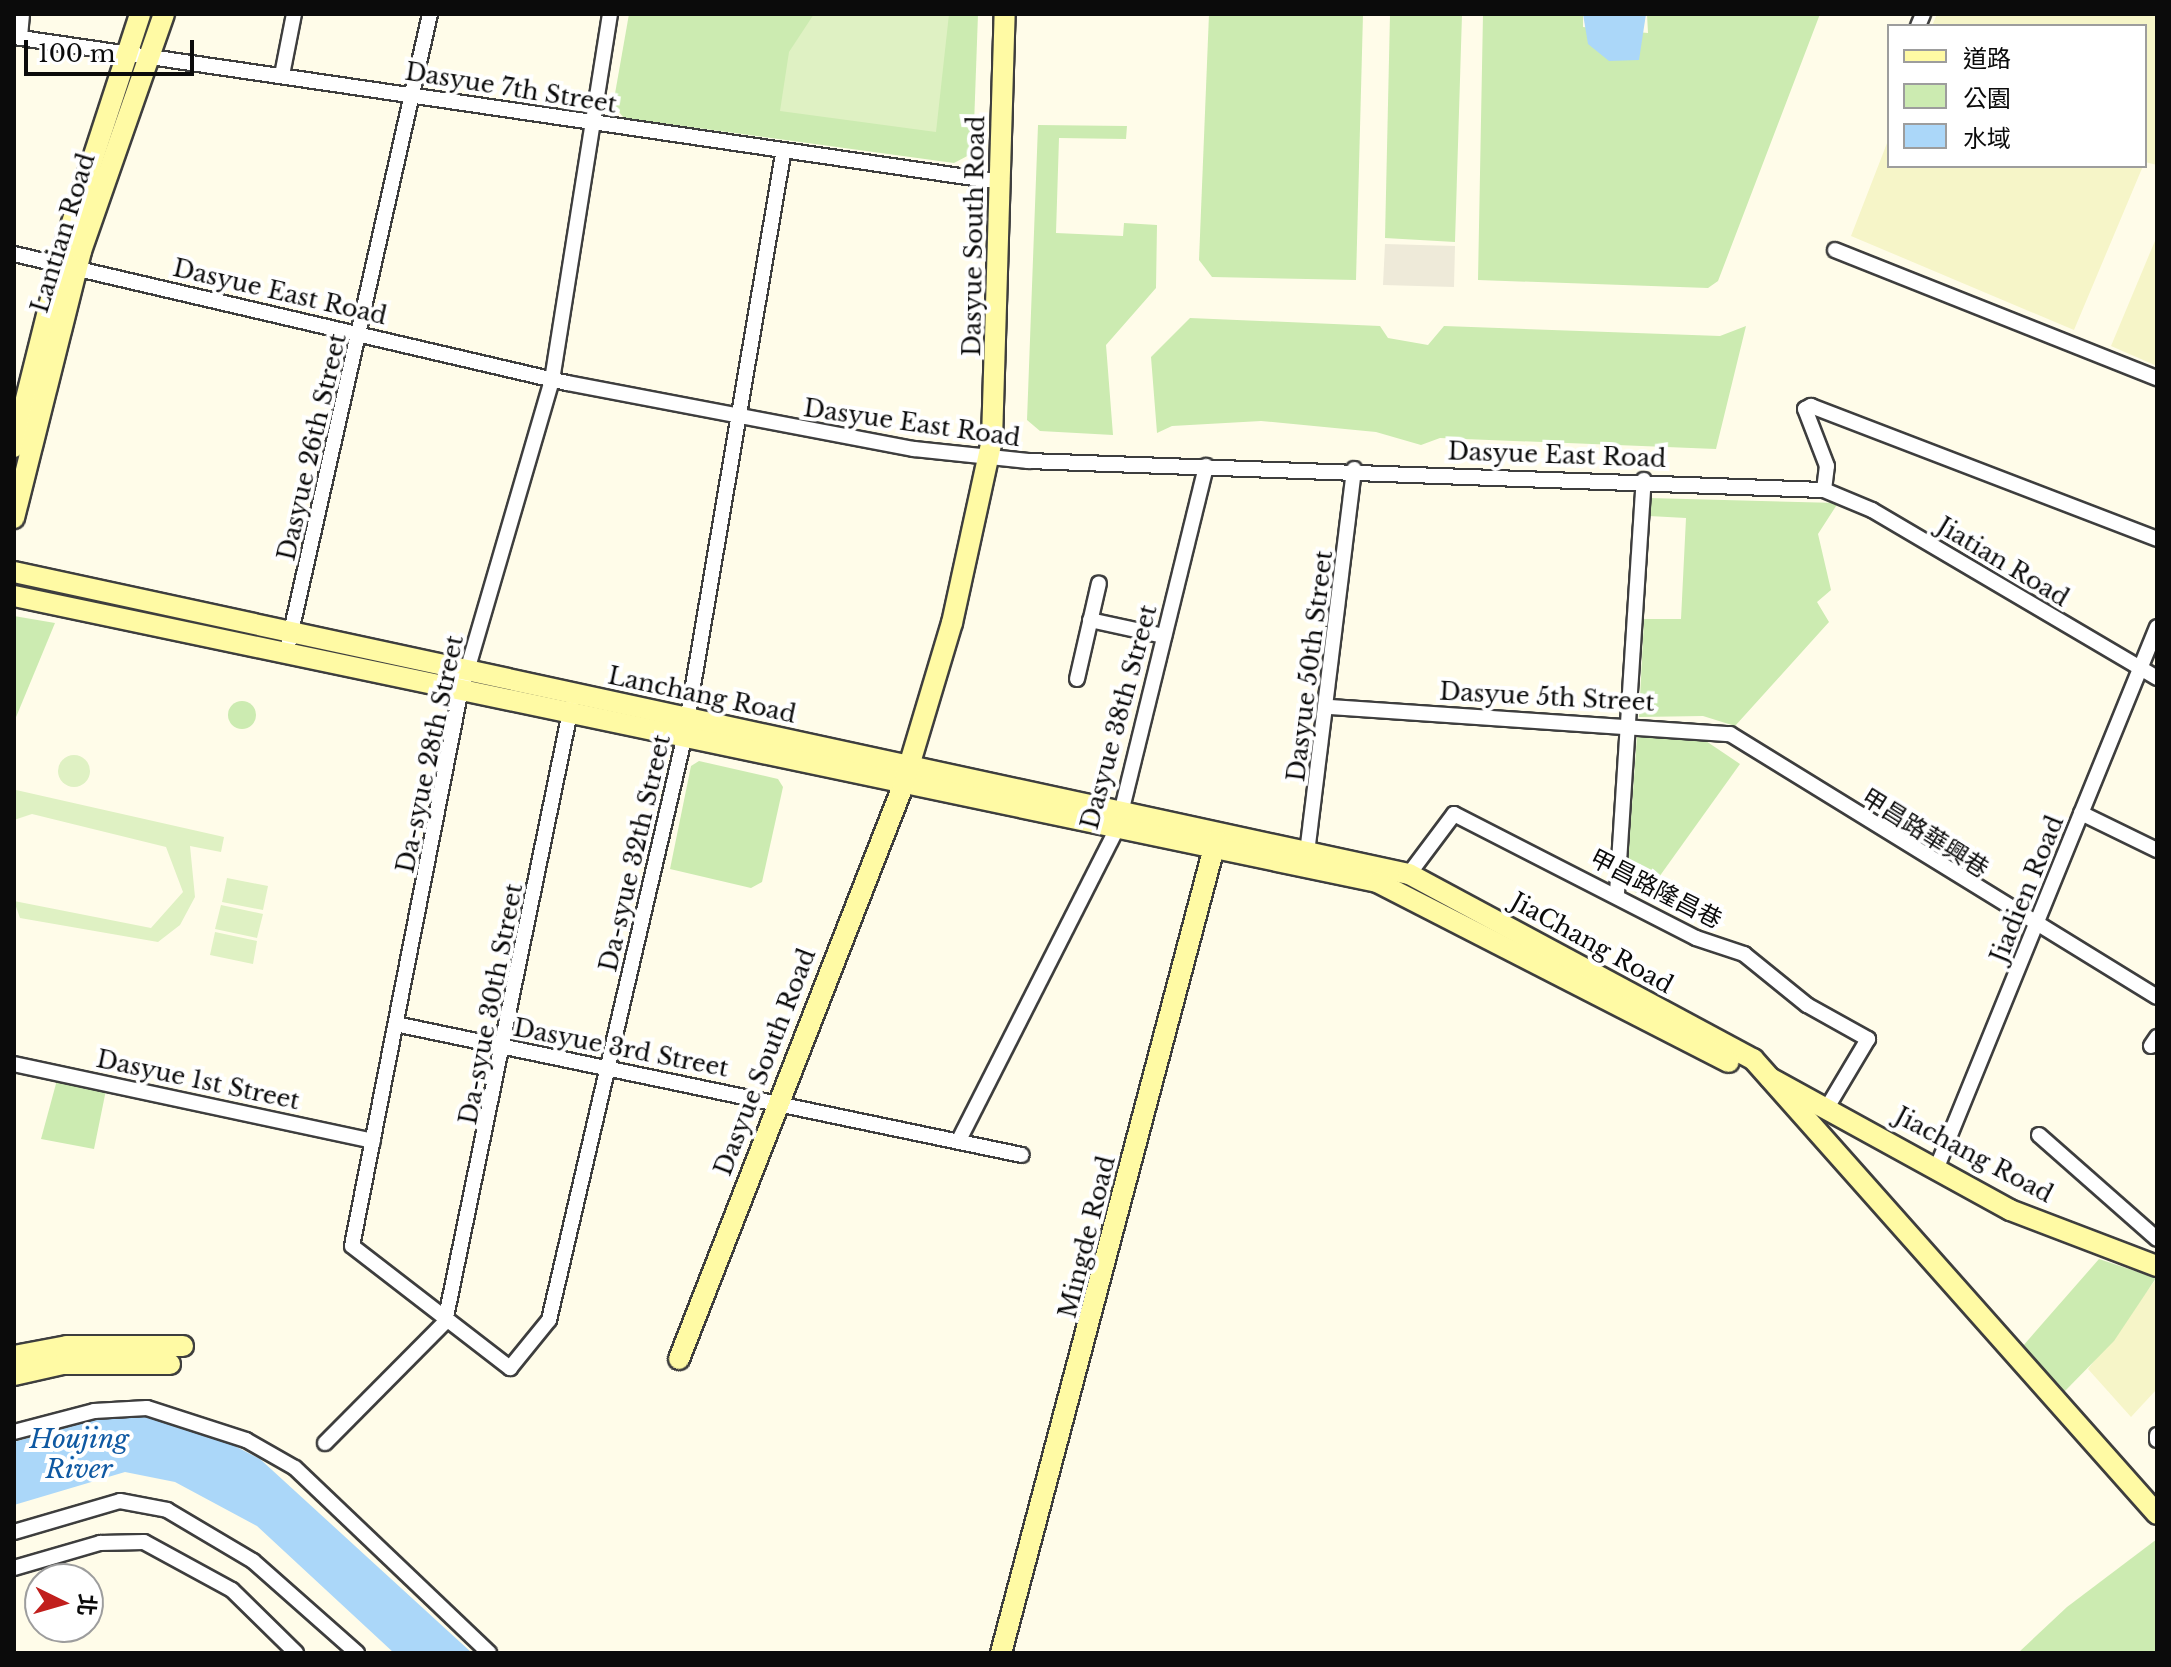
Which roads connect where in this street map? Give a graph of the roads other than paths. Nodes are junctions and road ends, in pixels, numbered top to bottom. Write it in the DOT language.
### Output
graph roads {
  1 [pos="22,14"];
  2 [pos="140,14"];
  3 [pos="164,14"];
  4 [pos="294,14"];
  5 [pos="430,14"];
  6 [pos="610,14"];
  7 [pos="991,14"];
  8 [pos="1005,14"];
  9 [pos="17,37"];
  10 [pos="128,48"];
  11 [pos="150,52"];
  12 [pos="282,75"];
  13 [pos="413,94"];
  14 [pos="590,124"];
  15 [pos="783,154"];
  16 [pos="996,181"];
  17 [pos="1835,250"];
  18 [pos="14,254"];
  19 [pos="68,266"];
  20 [pos="361,333"];
  21 [pos="2157,378"];
  22 [pos="552,380"];
  23 [pos="739,419"];
  24 [pos="14,447"];
  25 [pos="983,458"];
  26 [pos="1206,466"];
  27 [pos="1354,469"];
  28 [pos="1644,480"];
  29 [pos="1824,490"];
  30 [pos="14,518"];
  31 [pos="2157,539"];
  32 [pos="14,572"];
  33 [pos="1099,583"];
  34 [pos="14,596"];
  35 [pos="1090,620"];
  36 [pos="2157,627"];
  37 [pos="292,633"];
  38 [pos="1164,636"];
  39 [pos="286,654"];
  40 [pos="2140,669"];
  41 [pos="466,671"];
  42 [pos="2157,678"];
  43 [pos="1077,679"];
  44 [pos="461,692"];
  45 [pos="575,694"];
  46 [pos="1330,707"];
  47 [pos="569,715"];
  48 [pos="688,718"];
  49 [pos="1629,723"];
  50 [pos="684,739"];
  51 [pos="1754,755"];
  52 [pos="906,776"];
  53 [pos="2081,813"];
  54 [pos="1120,820"];
  55 [pos="1216,841"];
  56 [pos="2157,850"];
  57 [pos="1306,858"];
  58 [pos="1379,874"];
  59 [pos="1409,874"];
  60 [pos="1617,893"];
  61 [pos="2035,927"];
  62 [pos="2157,997"];
  63 [pos="400,1025"];
  64 [pos="506,1048"];
  65 [pos="14,1064"];
  66 [pos="609,1069"];
  67 [pos="1771,1078"];
  68 [pos="777,1100"];
  69 [pos="1828,1106"];
  70 [pos="2039,1135"];
  71 [pos="959,1140"];
  72 [pos="373,1141"];
  73 [pos="1022,1155"];
  74 [pos="1937,1167"];
  75 [pos="2156,1238"];
  76 [pos="2150,1264"];
  77 [pos="445,1322"];
  78 [pos="183,1346"];
  79 [pos="14,1356"];
  80 [pos="679,1359"];
  81 [pos="170,1364"];
  82 [pos="14,1375"];
  83 [pos="14,1432"];
  84 [pos="325,1443"];
  85 [pos="2157,1514"];
  86 [pos="14,1532"];
  87 [pos="14,1568"];
  88 [pos="296,1653"];
  89 [pos="357,1653"];
  90 [pos="489,1653"];
  91 [pos="1001,1653"];
  1 -- 9 [label="street"];
  2 -- 10 [label="street, Lantian Road"];
  3 -- 11 [label="street, Lantian Road"];
  4 -- 12 [label="street"];
  5 -- 13 [label="street, Dasyue 26th Street"];
  6 -- 14 [label="street, Da-syue 28th Street"];
  7 -- 16 [label="street, Dasyue South Road"];
  8 -- 16 [label="street, Dasyue South Road"];
  9 -- 10 [label="street, Dasyue 7th Street"];
  10 -- 11 [label="street, Dasyue 7th Street"];
  10 -- 19 [label="street, Lantian Road"];
  11 -- 12 [label="street, Dasyue 7th Street"];
  11 -- 19 [label="street, Lantian Road"];
  12 -- 13 [label="street, Dasyue 7th Street"];
  13 -- 14 [label="street, Dasyue 7th Street"];
  13 -- 20 [label="street, Dasyue 26th Street"];
  14 -- 15 [label="street, Dasyue 7th Street"];
  14 -- 22 [label="street, Da-syue 28th Street"];
  15 -- 16 [label="street, Dasyue 7th Street"];
  15 -- 23 [label="street, Da-syue 32th Street"];
  16 -- 25 [label="street, Dasyue South Road"];
  17 -- 21 [label="street"];
  18 -- 19 [label="street, Dasyue East Road"];
  19 -- 20 [label="street, Dasyue East Road"];
  19 -- 24 [label="street, Lantian Road"];
  19 -- 30 [label="street, Lantian Road"];
  20 -- 22 [label="street, Dasyue East Road"];
  20 -- 37 [label="street, Dasyue 26th Street"];
  22 -- 23 [label="street, Dasyue East Road"];
  22 -- 41 [label="street, Da-syue 28th Street"];
  23 -- 25 [label="street, Dasyue East Road"];
  23 -- 48 [label="street, Da-syue 32th Street"];
  25 -- 26 [label="street, Dasyue East Road"];
  25 -- 52 [label="street, Dasyue South Road"];
  26 -- 27 [label="street, Dasyue East Road"];
  26 -- 38 [label="street, Dasyue 38th Street"];
  27 -- 28 [label="street, Dasyue East Road"];
  27 -- 46 [label="street, Dasyue 50th Street"];
  28 -- 29 [label="street, Dasyue East Road"];
  28 -- 49 [label="street"];
  29 -- 31 [label="street"];
  29 -- 40 [label="street, Jiatian Road"];
  32 -- 37 [label="street, Lanchang Road"];
  33 -- 35 [label="street"];
  34 -- 39 [label="street, Lanchang Road"];
  35 -- 38 [label="street"];
  35 -- 43 [label="street"];
  36 -- 40 [label="street, Jiadien Road"];
  37 -- 39 [label="street, Dasyue 26th Street"];
  37 -- 41 [label="street, Lanchang Road"];
  38 -- 54 [label="street, Dasyue 38th Street"];
  39 -- 44 [label="street, Lanchang Road"];
  40 -- 42 [label="street, Jiatian Road"];
  40 -- 53 [label="street, Jiadien Road"];
  41 -- 44 [label="street, Da-syue 28th Street"];
  41 -- 45 [label="street, Lanchang Road"];
  44 -- 47 [label="street, Lanchang Road"];
  44 -- 63 [label="street, Da-syue 28th Street"];
  45 -- 47 [label="street, Da-syue 30th Street"];
  45 -- 48 [label="street, Lanchang Road"];
  46 -- 49 [label="street, Dasyue 5th Street"];
  46 -- 57 [label="street, Dasyue 50th Street"];
  47 -- 50 [label="street, Lanchang Road"];
  47 -- 64 [label="street, Da-syue 30th Street"];
  48 -- 50 [label="street, Da-syue 32th Street"];
  48 -- 52 [label="street, Lanchang Road"];
  49 -- 51 [label="street, Dasyue 5th Street"];
  49 -- 60 [label="street"];
  50 -- 52 [label="street, Lanchang Road"];
  50 -- 66 [label="street, Da-syue 32th Street"];
  51 -- 61 [label="street, 甲昌路華興巷"];
  52 -- 54 [label="street, Lanchang Road"];
  52 -- 68 [label="street, Dasyue South Road"];
  53 -- 56 [label="street"];
  53 -- 61 [label="street, Jiadien Road"];
  54 -- 55 [label="street, Lanchang Road"];
  54 -- 71 [label="street, Dasyue 38th Street"];
  55 -- 57 [label="street, Lanchang Road"];
  55 -- 91 [label="street, Mingde Road"];
  57 -- 58 [label="street, Lanchang Road"];
  58 -- 59 [label="street, JiaChang Road"];
  58 -- 67 [label="street"];
  59 -- 60 [label="street, 甲昌路隆昌巷"];
  59 -- 67 [label="street, JiaChang Road"];
  60 -- 69 [label="street, 甲昌路隆昌巷"];
  61 -- 62 [label="street, 甲昌路華興巷"];
  61 -- 74 [label="street, Jiadien Road"];
  63 -- 64 [label="street, Dasyue 3rd Street"];
  63 -- 72 [label="street, Da-syue 28th Street"];
  64 -- 66 [label="street, Dasyue 3rd Street"];
  64 -- 77 [label="street, Da-syue 30th Street"];
  65 -- 72 [label="street, Dasyue 1st Street"];
  66 -- 68 [label="street, Dasyue 3rd Street"];
  66 -- 77 [label="street, Da-syue 32th Street"];
  67 -- 69 [label="street, Jiachang Road"];
  67 -- 85 [label="street"];
  68 -- 71 [label="street, Dasyue 3rd Street"];
  68 -- 80 [label="street, Dasyue South Road"];
  69 -- 74 [label="street, Jiachang Road"];
  70 -- 75 [label="street"];
  71 -- 73 [label="street, Dasyue 3rd Street"];
  72 -- 77 [label="street, Da-syue 28th Street"];
  74 -- 76 [label="street, Jiachang Road"];
  75 -- 76 [label="street"];
  77 -- 84 [label="street"];
  78 -- 79 [label="street"];
  81 -- 82 [label="street"];
  83 -- 90 [label="street"];
  86 -- 89 [label="street"];
  87 -- 88 [label="street"];
}
